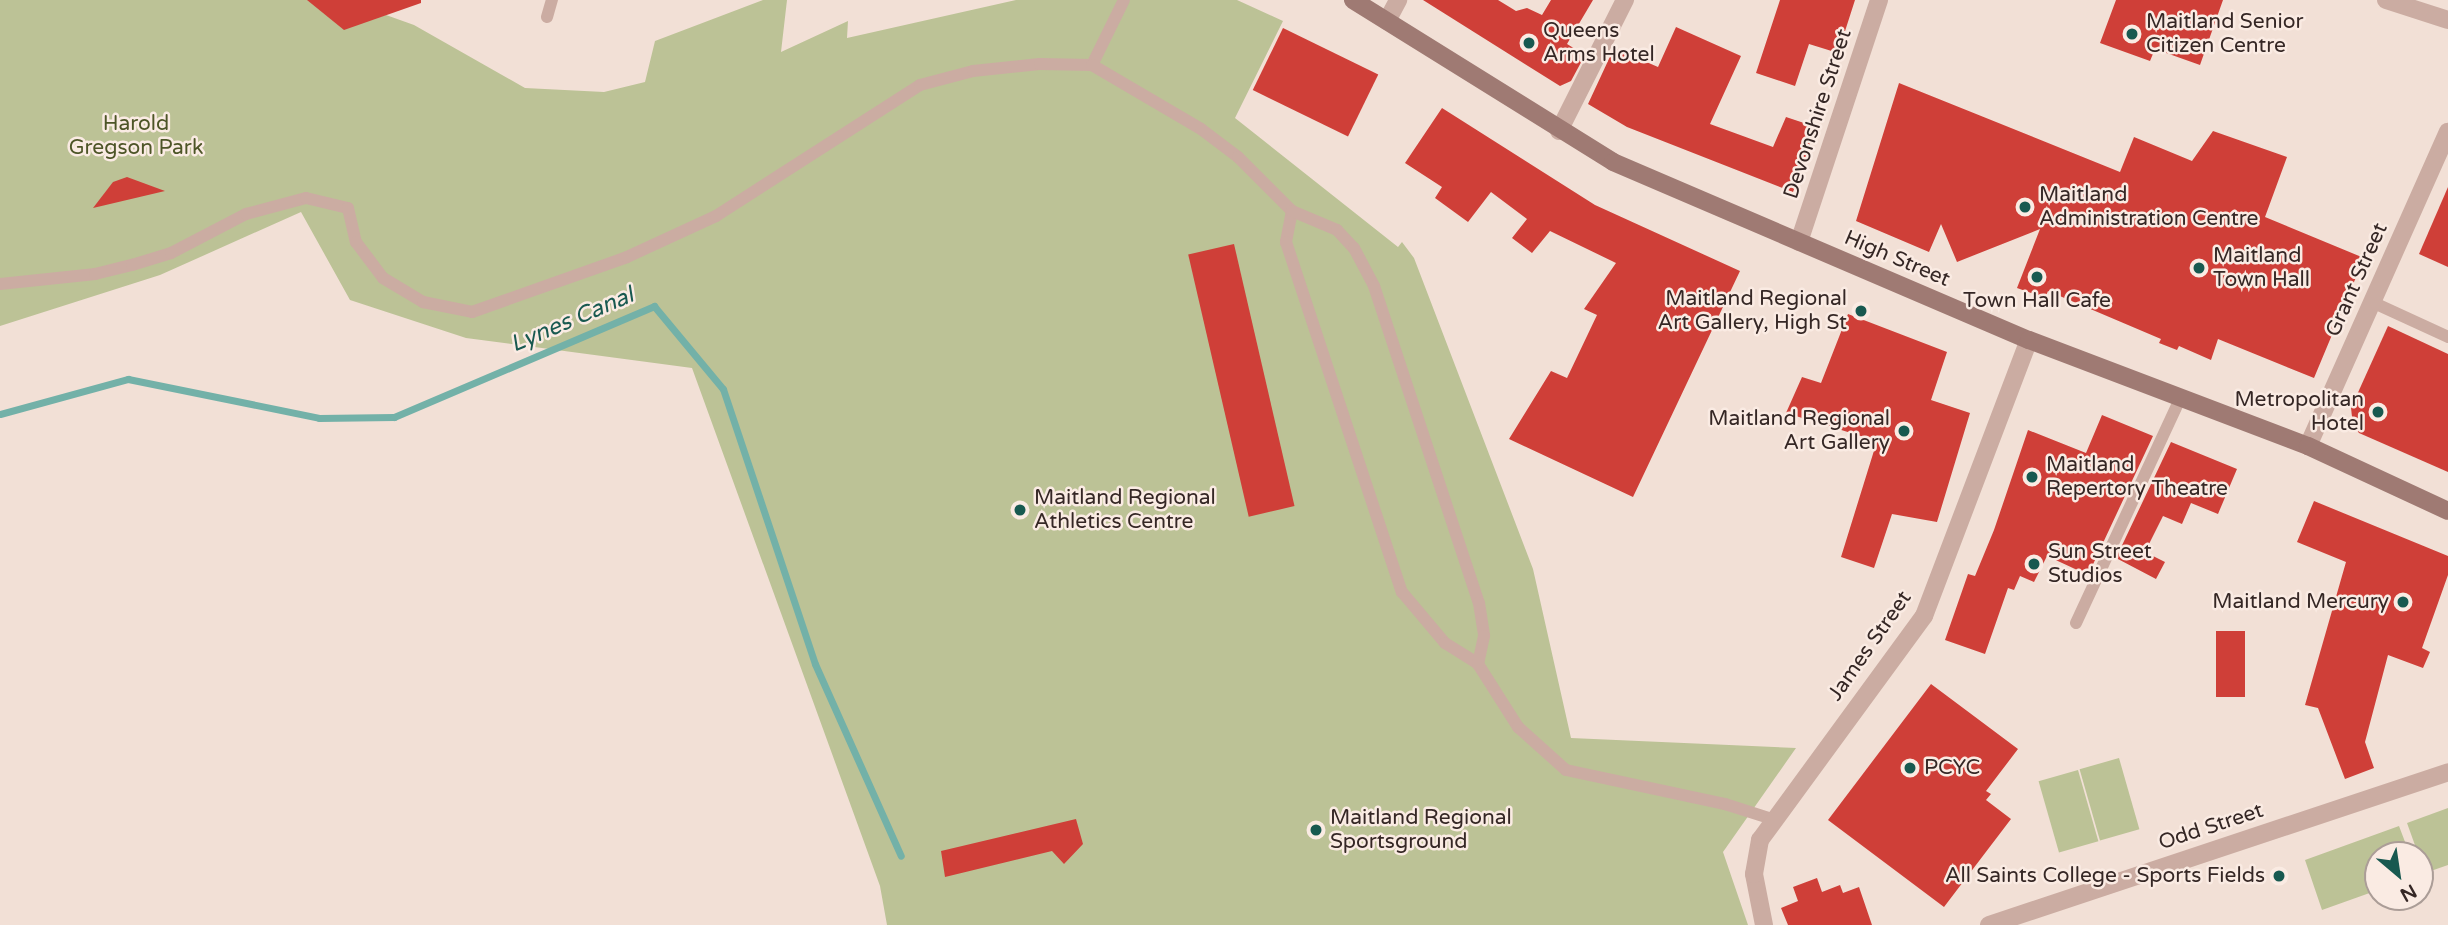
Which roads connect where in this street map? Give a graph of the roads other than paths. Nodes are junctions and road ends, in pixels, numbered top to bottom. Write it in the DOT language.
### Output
graph roads {
  1 [pos="552,0"];
  2 [pos="1124,0"];
  3 [pos="1353,0"];
  4 [pos="1398,0"];
  5 [pos="1625,0"];
  6 [pos="1879,0"];
  7 [pos="2386,0"];
  8 [pos="547,17"];
  9 [pos="2448,20"];
  10 [pos="1387,21"];
  11 [pos="1092,65"];
  12 [pos="1559,131"];
  13 [pos="2448,132"];
  14 [pos="1292,211"];
  15 [pos="1799,243"];
  16 [pos="0,284"];
  17 [pos="2372,302"];
  18 [pos="2448,337"];
  19 [pos="2029,340"];
  20 [pos="2180,399"];
  21 [pos="2308,446"];
  22 [pos="2448,511"];
  23 [pos="2076,623"];
  24 [pos="1478,664"];
  25 [pos="2448,772"];
  26 [pos="1772,819"];
  27 [pos="1765,925"];
  28 [pos="1989,925"];
  1 -- 8 [label="lane"];
  2 -- 11 [label="lane"];
  3 -- 10 [label="main road, High Street"];
  4 -- 10 [label="street"];
  5 -- 12 [label="street"];
  6 -- 15 [label="street, Devonshire Street"];
  7 -- 9 [label="street"];
  10 -- 12 [label="main road, High Street"];
  11 -- 14 [label="lane"];
  11 -- 16 [label="lane"];
  12 -- 15 [label="main road, High Street"];
  13 -- 17 [label="street, Grant Street"];
  14 -- 24 [label="lane"];
  14 -- 24 [label="lane"];
  15 -- 19 [label="main road, High Street"];
  17 -- 18 [label="lane"];
  17 -- 21 [label="street, Grant Street"];
  19 -- 20 [label="main road, High Street"];
  19 -- 26 [label="street, James Street"];
  20 -- 21 [label="main road, High Street"];
  20 -- 23 [label="lane"];
  21 -- 22 [label="main road, High Street"];
  24 -- 26 [label="lane"];
  25 -- 28 [label="street, Odd Street"];
  26 -- 27 [label="street, James Street"];
}
